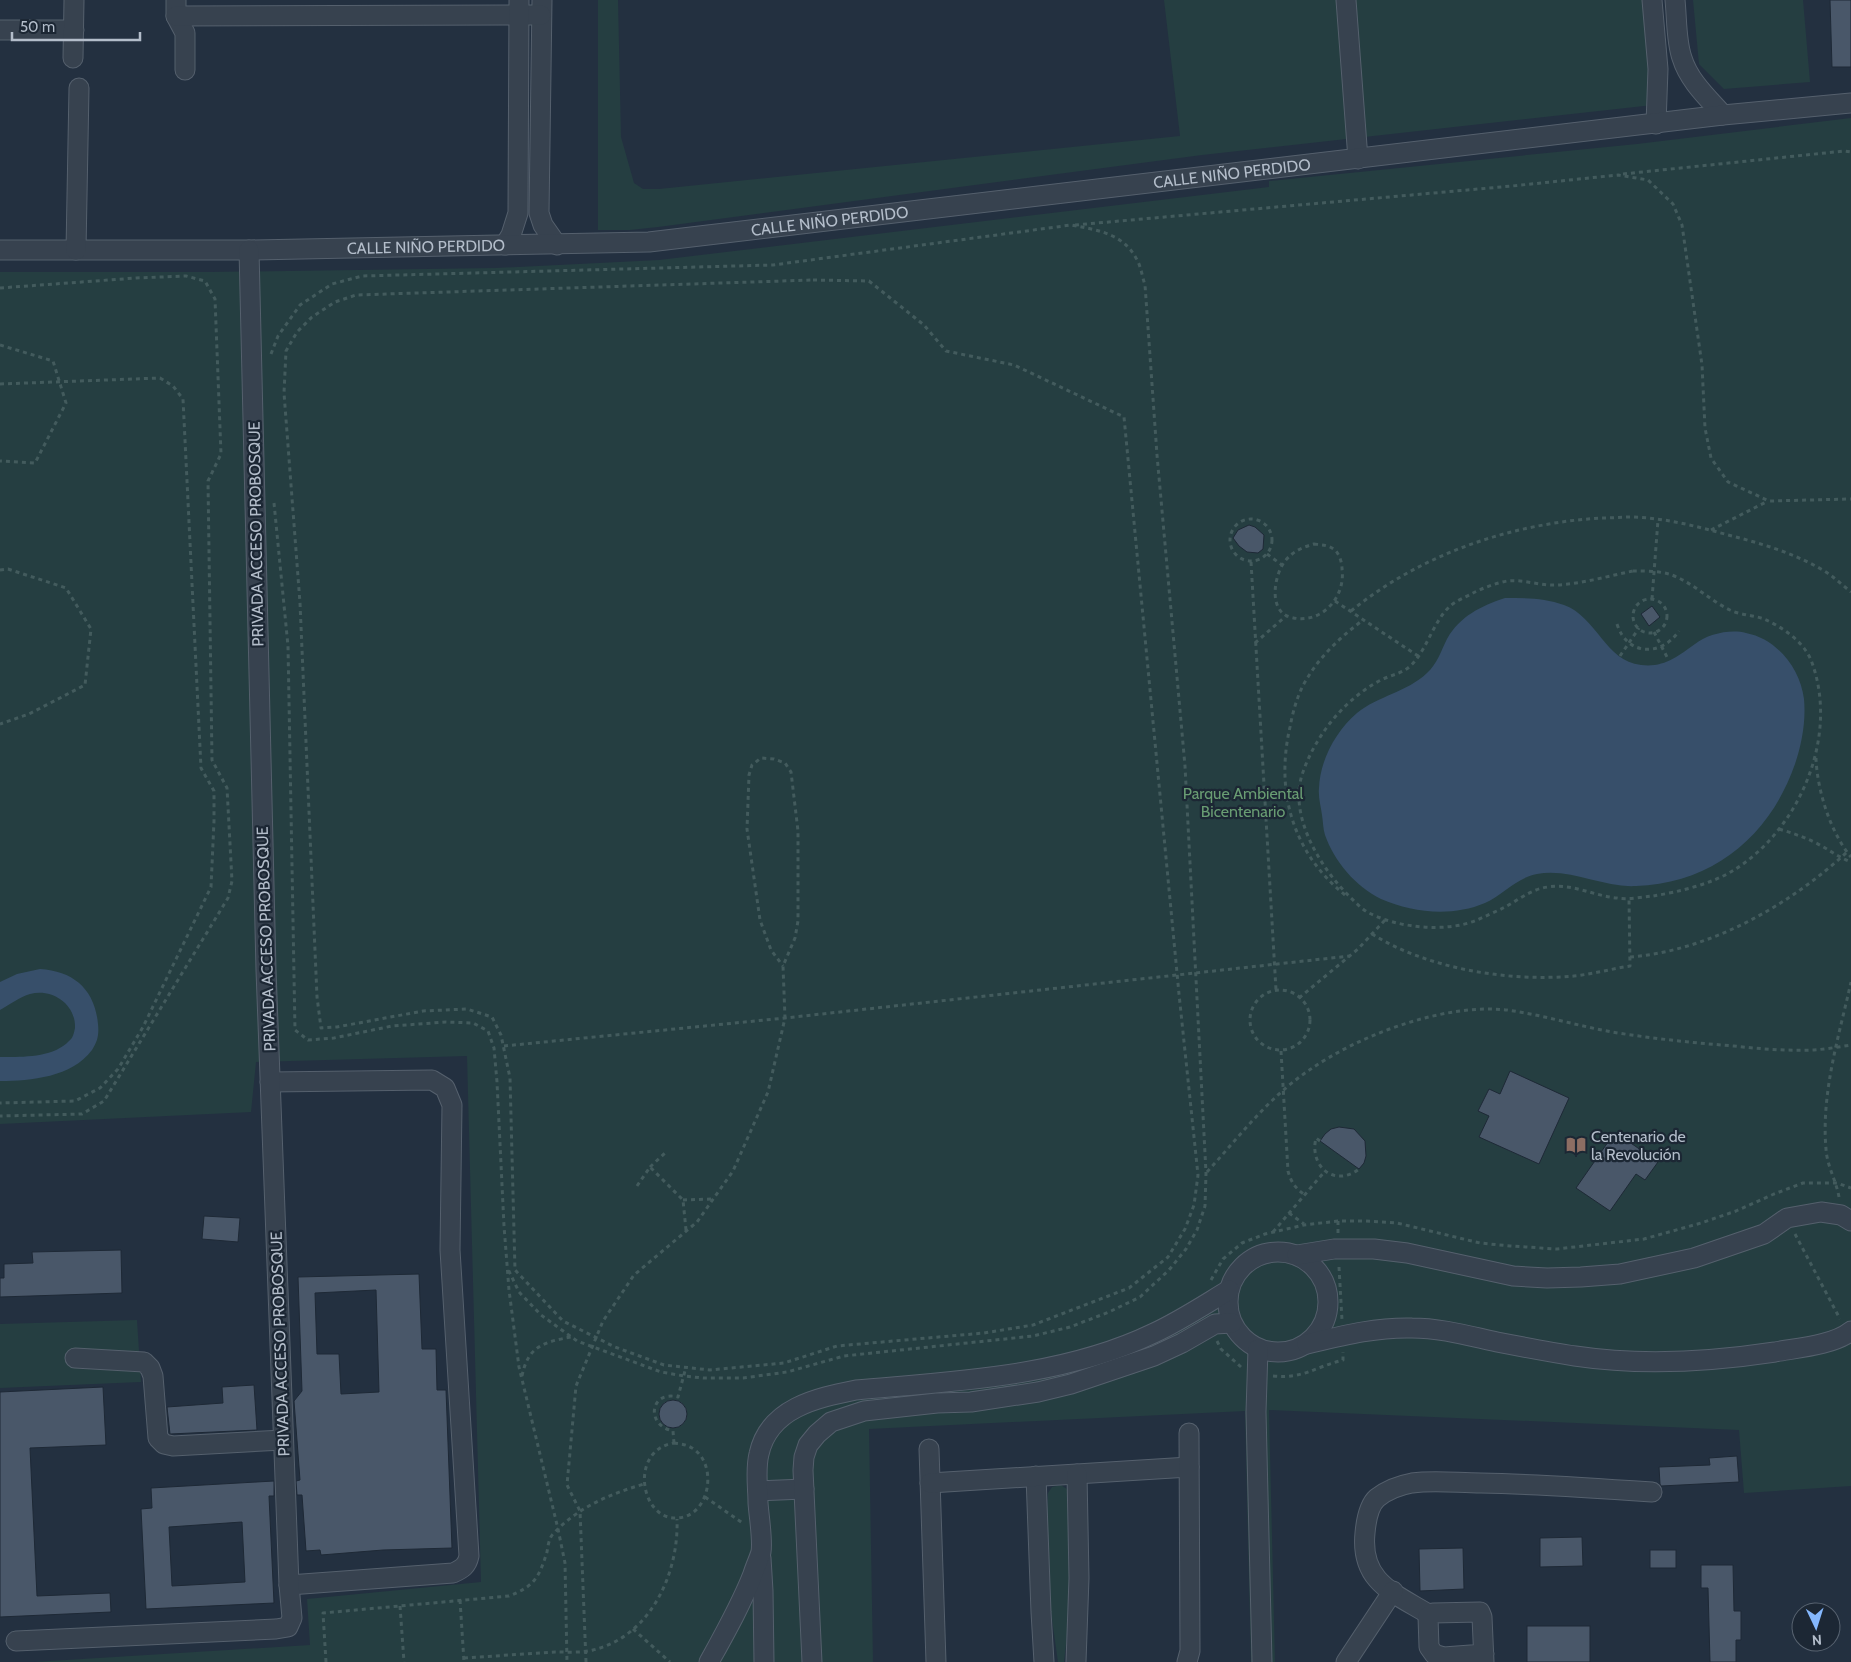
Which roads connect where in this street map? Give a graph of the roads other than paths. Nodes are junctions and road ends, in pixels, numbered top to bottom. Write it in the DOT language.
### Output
graph roads {
  1 [pos="74,0"];
  2 [pos="1346,0"];
  3 [pos="1652,0"];
  4 [pos="1675,0"];
  5 [pos="176,8"];
  6 [pos="196,8"];
  7 [pos="372,8"];
  8 [pos="519,8"];
  9 [pos="541,8"];
  10 [pos="0,30"];
  11 [pos="74,30"];
  12 [pos="186,33"];
  13 [pos="73,58"];
  14 [pos="185,70"];
  15 [pos="79,88"];
  16 [pos="1851,103"];
  17 [pos="1723,115"];
  18 [pos="1656,124"];
  19 [pos="1358,159"];
  20 [pos="518,192"];
  21 [pos="540,192"];
  22 [pos="505,245"];
  23 [pos="557,245"];
  24 [pos="0,250"];
  25 [pos="76,250"];
  26 [pos="249,250"];
  27 [pos="270,1082"];
  28 [pos="1846,1218"];
  29 [pos="1297,1255"];
  30 [pos="1229,1290"];
  31 [pos="1232,1323"];
  32 [pos="1846,1325"];
  33 [pos="1307,1344"];
  34 [pos="1258,1349"];
  35 [pos="75,1358"];
  36 [pos="1189,1433"];
  37 [pos="283,1440"];
  38 [pos="929,1449"];
  39 [pos="1190,1467"];
  40 [pos="1077,1474"];
  41 [pos="1036,1476"];
  42 [pos="930,1483"];
  43 [pos="804,1489"];
  44 [pos="758,1491"];
  45 [pos="1652,1492"];
  46 [pos="760,1544"];
  47 [pos="289,1585"];
  48 [pos="1393,1591"];
  49 [pos="1430,1614"];
  50 [pos="16,1641"];
  51 [pos="1190,1658"];
  52 [pos="1484,1658"];
  53 [pos="709,1662"];
  54 [pos="764,1662"];
  55 [pos="812,1662"];
  56 [pos="936,1662"];
  57 [pos="1044,1662"];
  58 [pos="1076,1662"];
  59 [pos="1262,1662"];
  60 [pos="1346,1662"];
  1 -- 11 [label="street"];
  2 -- 19 [label="street"];
  3 -- 18 [label="street"];
  4 -- 17 [label="street"];
  5 -- 6 [label="street"];
  5 -- 12 [label="street"];
  6 -- 7 [label="street"];
  6 -- 12 [label="street"];
  7 -- 8 [label="street"];
  8 -- 9 [label="street"];
  8 -- 20 [label="street"];
  9 -- 21 [label="street"];
  10 -- 11 [label="street"];
  11 -- 13 [label="street"];
  12 -- 14 [label="street"];
  15 -- 25 [label="street"];
  16 -- 17 [label="street, CALLE NIÑO PERDIDO"];
  17 -- 18 [label="street, CALLE NIÑO PERDIDO"];
  18 -- 19 [label="street, CALLE NIÑO PERDIDO"];
  19 -- 23 [label="street, CALLE NIÑO PERDIDO"];
  20 -- 21 [label="street"];
  20 -- 22 [label="street"];
  21 -- 23 [label="street"];
  22 -- 23 [label="street, CALLE NIÑO PERDIDO"];
  22 -- 26 [label="street, CALLE NIÑO PERDIDO"];
  24 -- 25 [label="street, CALLE NIÑO PERDIDO"];
  25 -- 26 [label="street, CALLE NIÑO PERDIDO"];
  26 -- 27 [label="street, PRIVADA ACCESO PROBOSQUE"];
  27 -- 37 [label="street, PRIVADA ACCESO PROBOSQUE"];
  27 -- 47 [label="street"];
  28 -- 29 [label="street"];
  29 -- 30 [label="street"];
  29 -- 33 [label="street"];
  30 -- 31 [label="street"];
  30 -- 44 [label="street"];
  31 -- 34 [label="street"];
  31 -- 43 [label="street"];
  32 -- 33 [label="street"];
  33 -- 34 [label="street"];
  34 -- 59 [label="street"];
  35 -- 37 [label="street"];
  36 -- 39 [label="street"];
  37 -- 47 [label="street, PRIVADA ACCESO PROBOSQUE"];
  38 -- 42 [label="street"];
  39 -- 40 [label="street"];
  39 -- 51 [label="street"];
  40 -- 41 [label="street"];
  40 -- 58 [label="street"];
  41 -- 42 [label="street"];
  41 -- 57 [label="street"];
  42 -- 56 [label="street"];
  43 -- 44 [label="street"];
  43 -- 55 [label="street"];
  44 -- 46 [label="street"];
  45 -- 48 [label="street"];
  46 -- 53 [label="street"];
  46 -- 54 [label="street"];
  47 -- 50 [label="street, PRIVADA ACCESO PROBOSQUE"];
  48 -- 49 [label="street"];
  48 -- 60 [label="street"];
  49 -- 52 [label="street"];
  49 -- 52 [label="street"];
}
